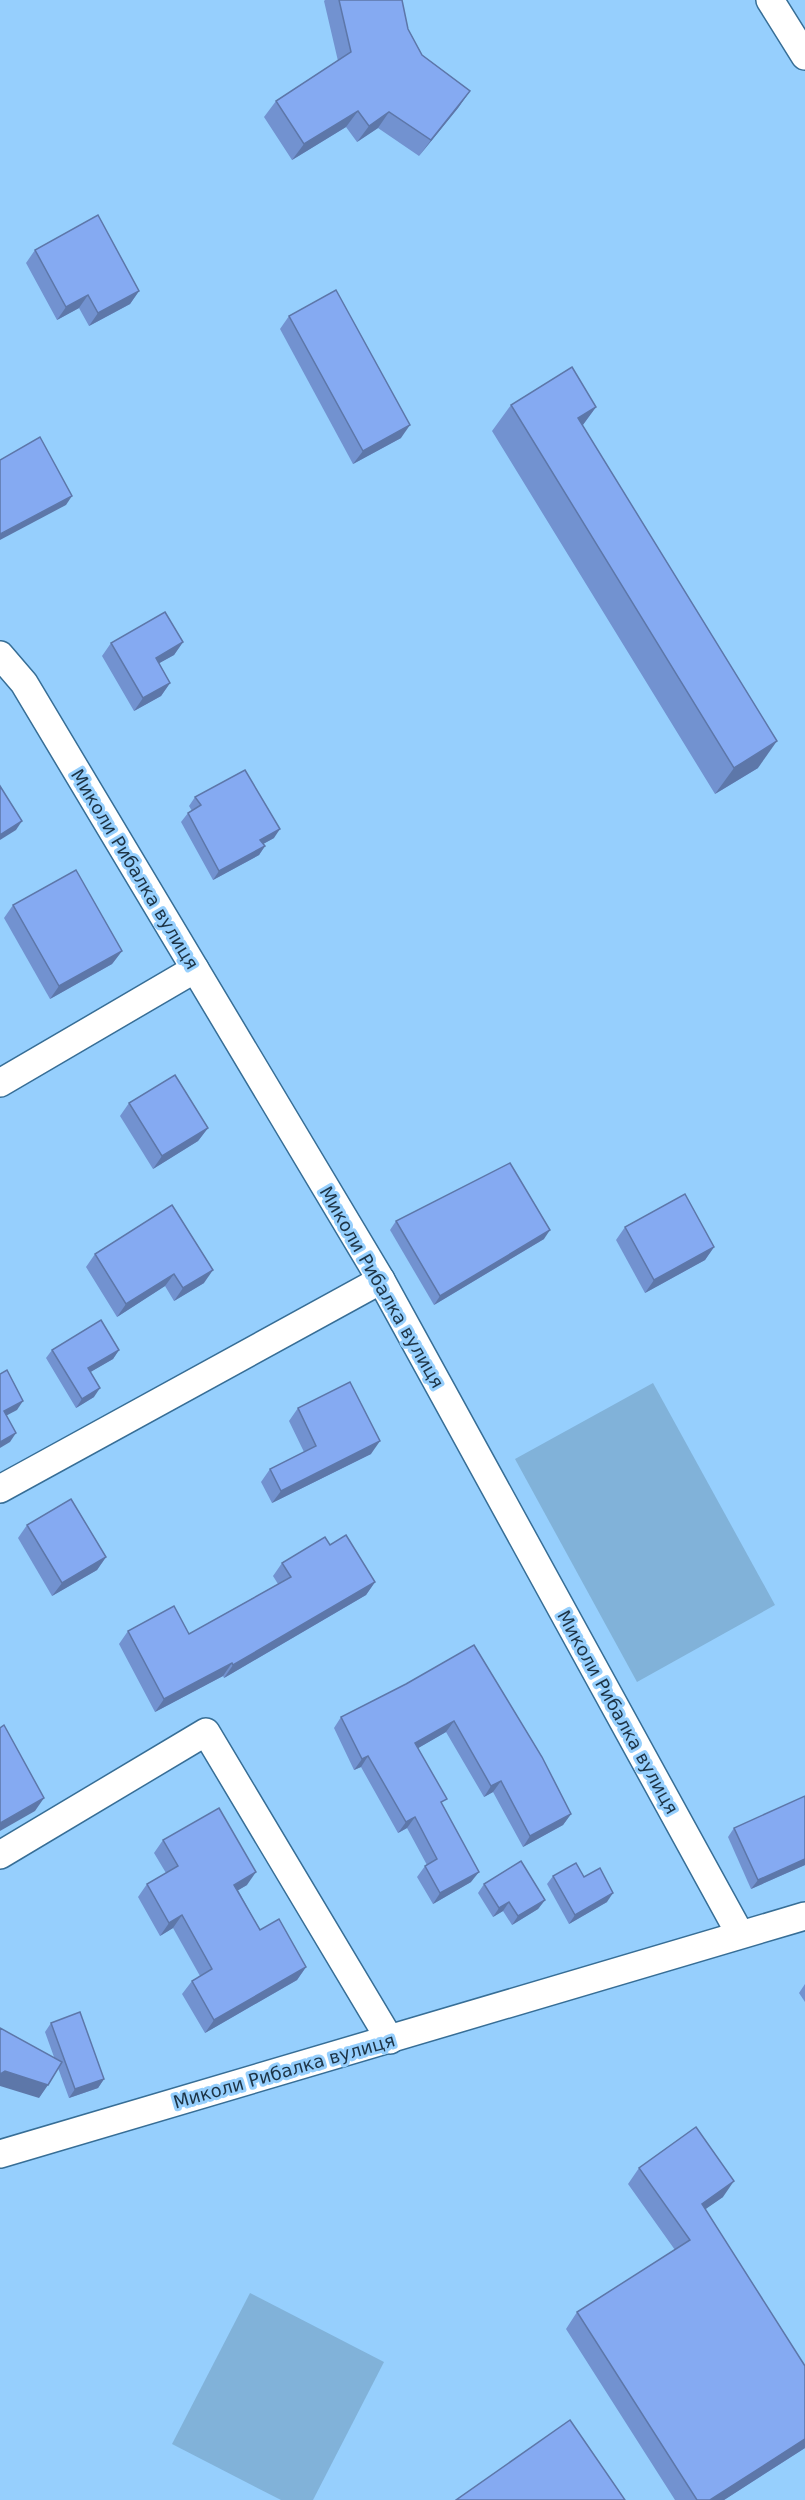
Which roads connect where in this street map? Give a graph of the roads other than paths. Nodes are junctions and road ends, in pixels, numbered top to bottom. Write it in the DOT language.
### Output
graph roads {
  1 [pos="770,0"];
  2 [pos="805,56"];
  3 [pos="0,655"];
  4 [pos="195,969"];
  5 [pos="0,1083"];
  6 [pos="381,1280"];
  7 [pos="0,1489"];
  8 [pos="0,1855"];
  9 [pos="805,1916"];
  10 [pos="740,1934"];
  11 [pos="390,2040"];
  12 [pos="0,2154"];
  1 -- 2 [label="street"];
  3 -- 4 [label="street, Миколи Рибалка вулиця"];
  4 -- 5 [label="street"];
  4 -- 6 [label="street, Миколи Рибалка вулиця"];
  6 -- 7 [label="street"];
  6 -- 10 [label="street, Миколи Рибалка вулиця"];
  8 -- 11 [label="street"];
  9 -- 10 [label="street, Миколи Рибалка вулиця"];
  10 -- 11 [label="street, Миколи Рибалка вулиця"];
  11 -- 12 [label="street, Миколи Рибалка вулиця"];
}
